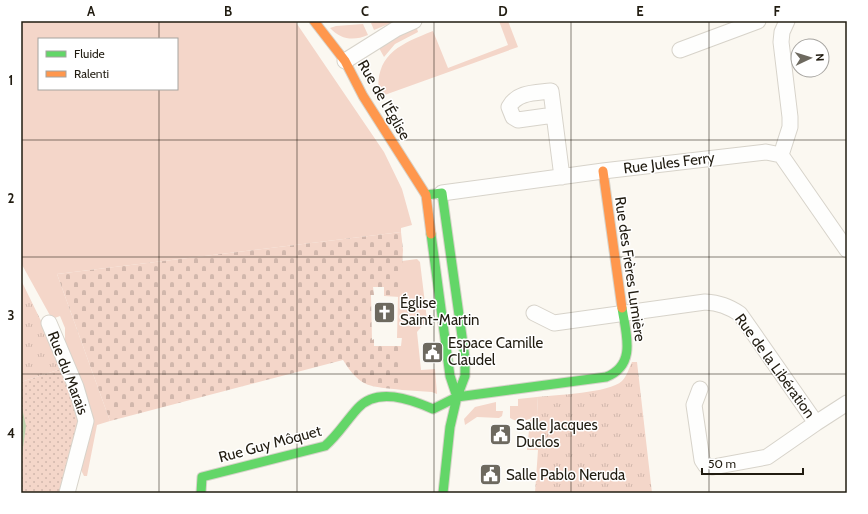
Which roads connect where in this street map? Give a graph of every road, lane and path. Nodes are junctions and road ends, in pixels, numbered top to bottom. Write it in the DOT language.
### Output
graph roads {
  1 [pos="314,21"];
  2 [pos="414,21"];
  3 [pos="758,21"];
  4 [pos="788,21"];
  5 [pos="680,50"];
  6 [pos="344,61"];
  7 [pos="554,115"];
  8 [pos="781,155"];
  9 [pos="603,171"];
  10 [pos="562,177"];
  11 [pos="442,193"];
  12 [pos="426,195"];
  13 [pos="847,250"];
  14 [pos="534,314"];
  15 [pos="623,314"];
  16 [pos="48,323"];
  17 [pos="700,389"];
  18 [pos="457,397"];
  19 [pos="847,403"];
  20 [pos="816,423"];
  21 [pos="67,493"];
  22 [pos="201,493"];
  23 [pos="443,493"];
  1 -- 6 [label="street, Rue de l'Église"];
  2 -- 6 [label="street"];
  3 -- 5 [label="street"];
  4 -- 8 [label="street"];
  6 -- 12 [label="street, Rue de l'Église"];
  7 -- 10 [label="street"];
  8 -- 9 [label="street, Rue Jules Ferry"];
  8 -- 13 [label="street"];
  9 -- 10 [label="street, Rue Jules Ferry"];
  9 -- 15 [label="street, Rue des Frères Lumière"];
  10 -- 11 [label="street, Rue Jules Ferry"];
  11 -- 12 [label="street"];
  11 -- 18 [label="street"];
  12 -- 18 [label="street, Rue de l'Église"];
  14 -- 15 [label="street, Rue de la Libération"];
  15 -- 18 [label="street, Rue des Frères Lumière"];
  15 -- 20 [label="street, Rue de la Libération"];
  16 -- 21 [label="street, Rue du Marais"];
  17 -- 20 [label="street"];
  18 -- 22 [label="street, Rue Guy Môquet"];
  18 -- 23 [label="street"];
  19 -- 20 [label="street, Rue de la Libération"];
}
